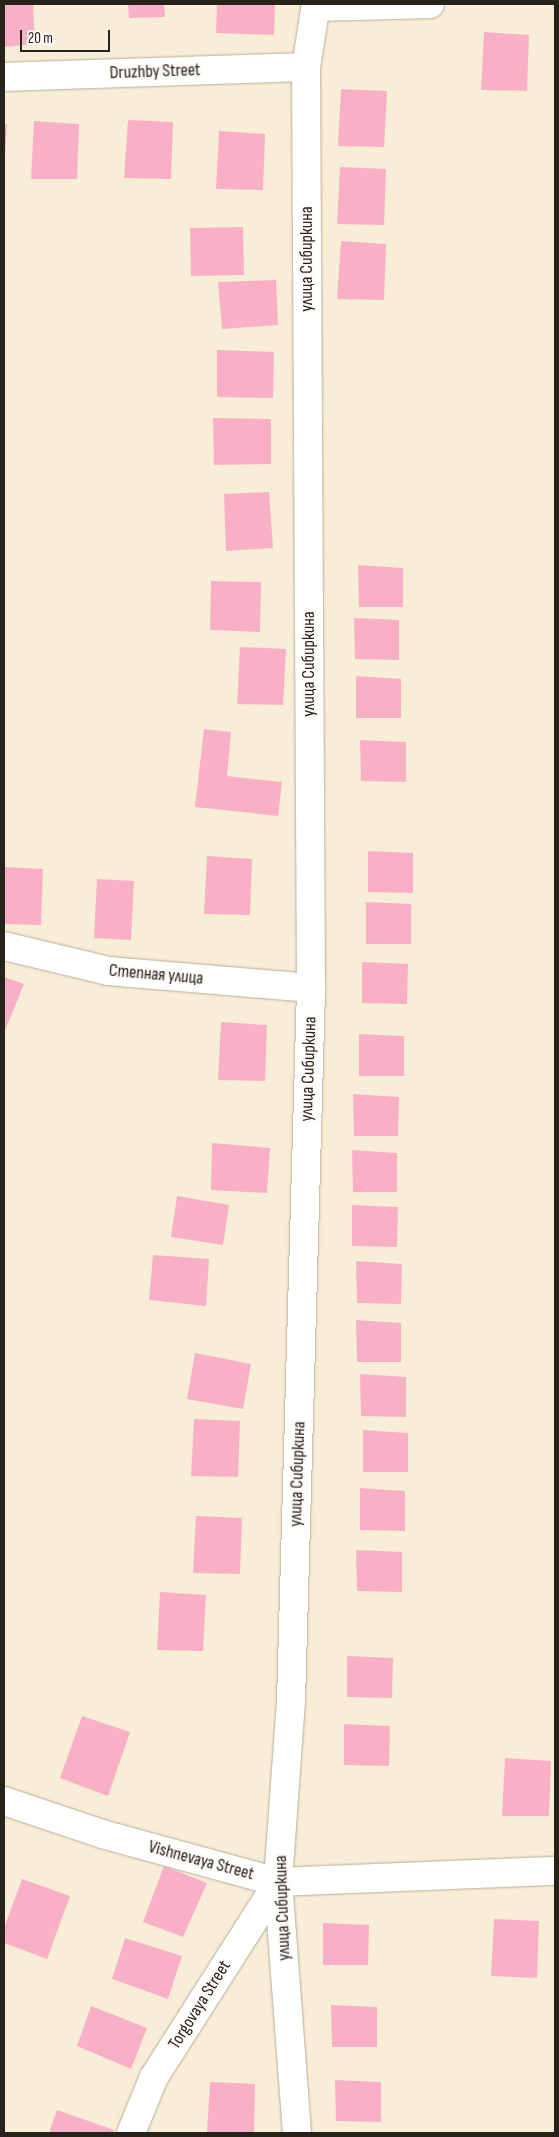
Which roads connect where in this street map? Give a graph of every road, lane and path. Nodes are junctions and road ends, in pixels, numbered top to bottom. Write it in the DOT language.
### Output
graph roads {
  1 [pos="430,4"];
  2 [pos="316,5"];
  3 [pos="306,67"];
  4 [pos="4,77"];
  5 [pos="4,946"];
  6 [pos="312,988"];
  7 [pos="4,1801"];
  8 [pos="555,1871"];
  9 [pos="278,1882"];
  10 [pos="131,2133"];
  11 [pos="297,2133"];
  1 -- 2 [label="street"];
  2 -- 3 [label="street, улица Сибиркина"];
  3 -- 4 [label="street, Druzhby Street"];
  3 -- 6 [label="street, улица Сибиркина"];
  5 -- 6 [label="street, Степная улица"];
  6 -- 9 [label="street, улица Сибиркина"];
  7 -- 9 [label="street, Vishnevaya Street"];
  8 -- 9 [label="street, Vishnevaya Street"];
  9 -- 10 [label="street, Torgovaya Street"];
  9 -- 11 [label="street, улица Сибиркина"];
}
